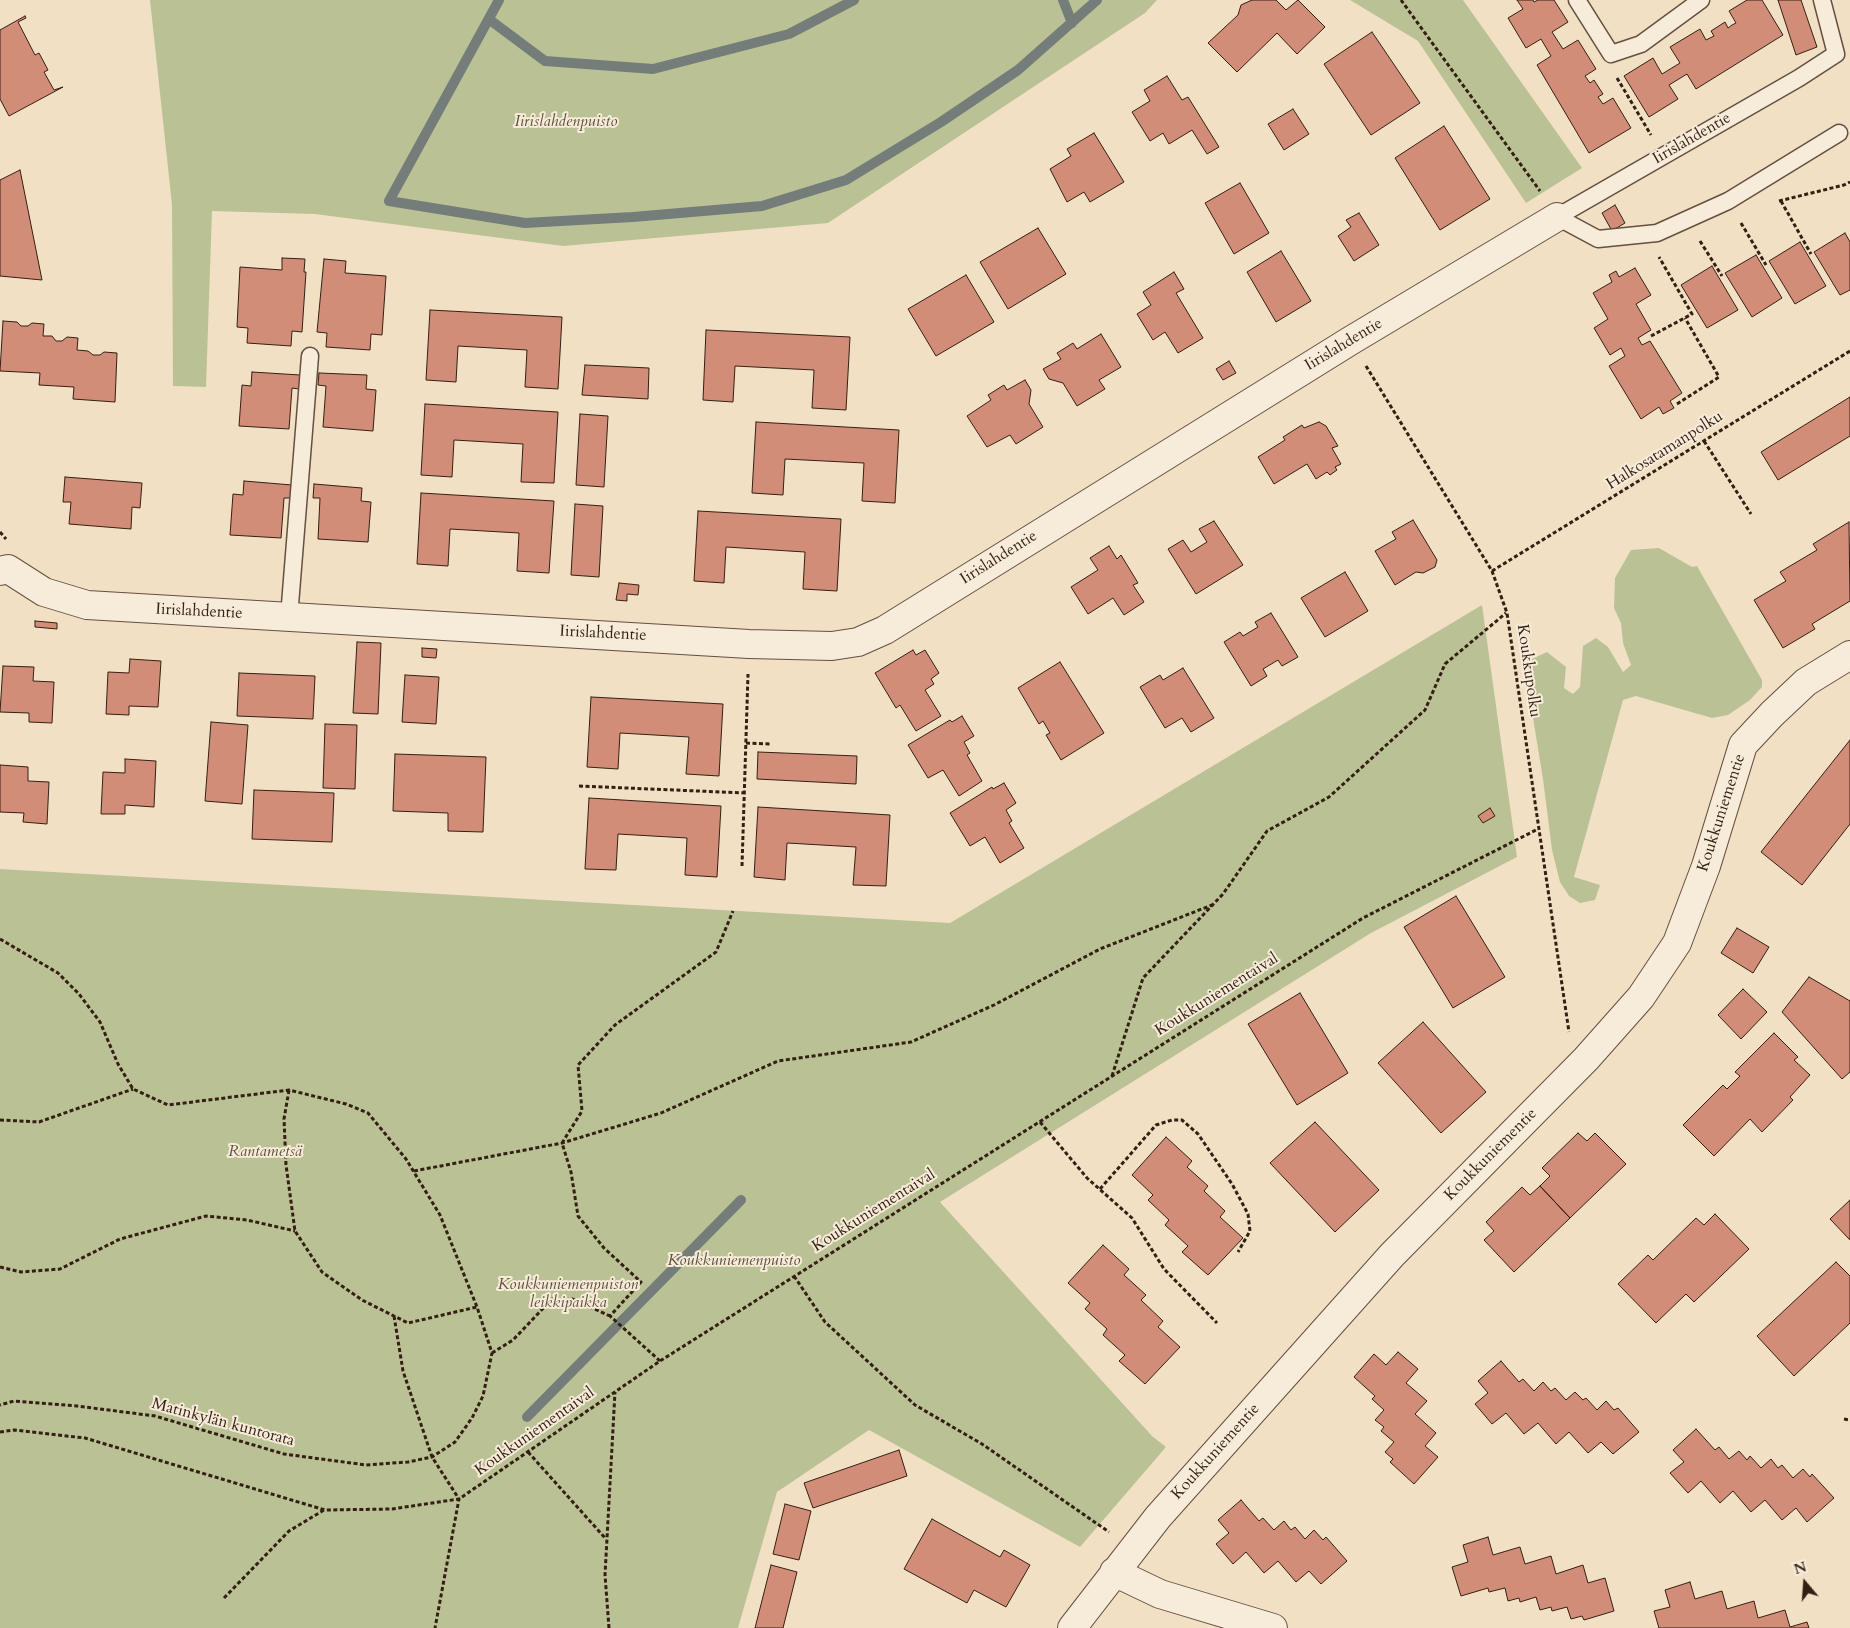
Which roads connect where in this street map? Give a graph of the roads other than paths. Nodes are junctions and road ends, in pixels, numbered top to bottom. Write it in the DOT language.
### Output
graph roads {
  1 [pos="1577,0"];
  2 [pos="1701,0"];
  3 [pos="1822,0"];
  4 [pos="1839,133"];
  5 [pos="1557,217"];
  6 [pos="310,356"];
  7 [pos="3,567"];
  8 [pos="289,617"];
  9 [pos="1850,655"];
  10 [pos="1114,1572"];
  11 [pos="1072,1628"];
  12 [pos="1273,1628"];
  1 -- 2 [label="lane"];
  3 -- 5 [label="lane, Iirislahdentie"];
  4 -- 5 [label="lane"];
  5 -- 8 [label="street, Iirislahdentie"];
  6 -- 8 [label="lane"];
  7 -- 8 [label="street, Iirislahdentie"];
  9 -- 10 [label="street, Koukkuniementie"];
  10 -- 11 [label="street, Koukkuniementie"];
  10 -- 12 [label="street"];
}
